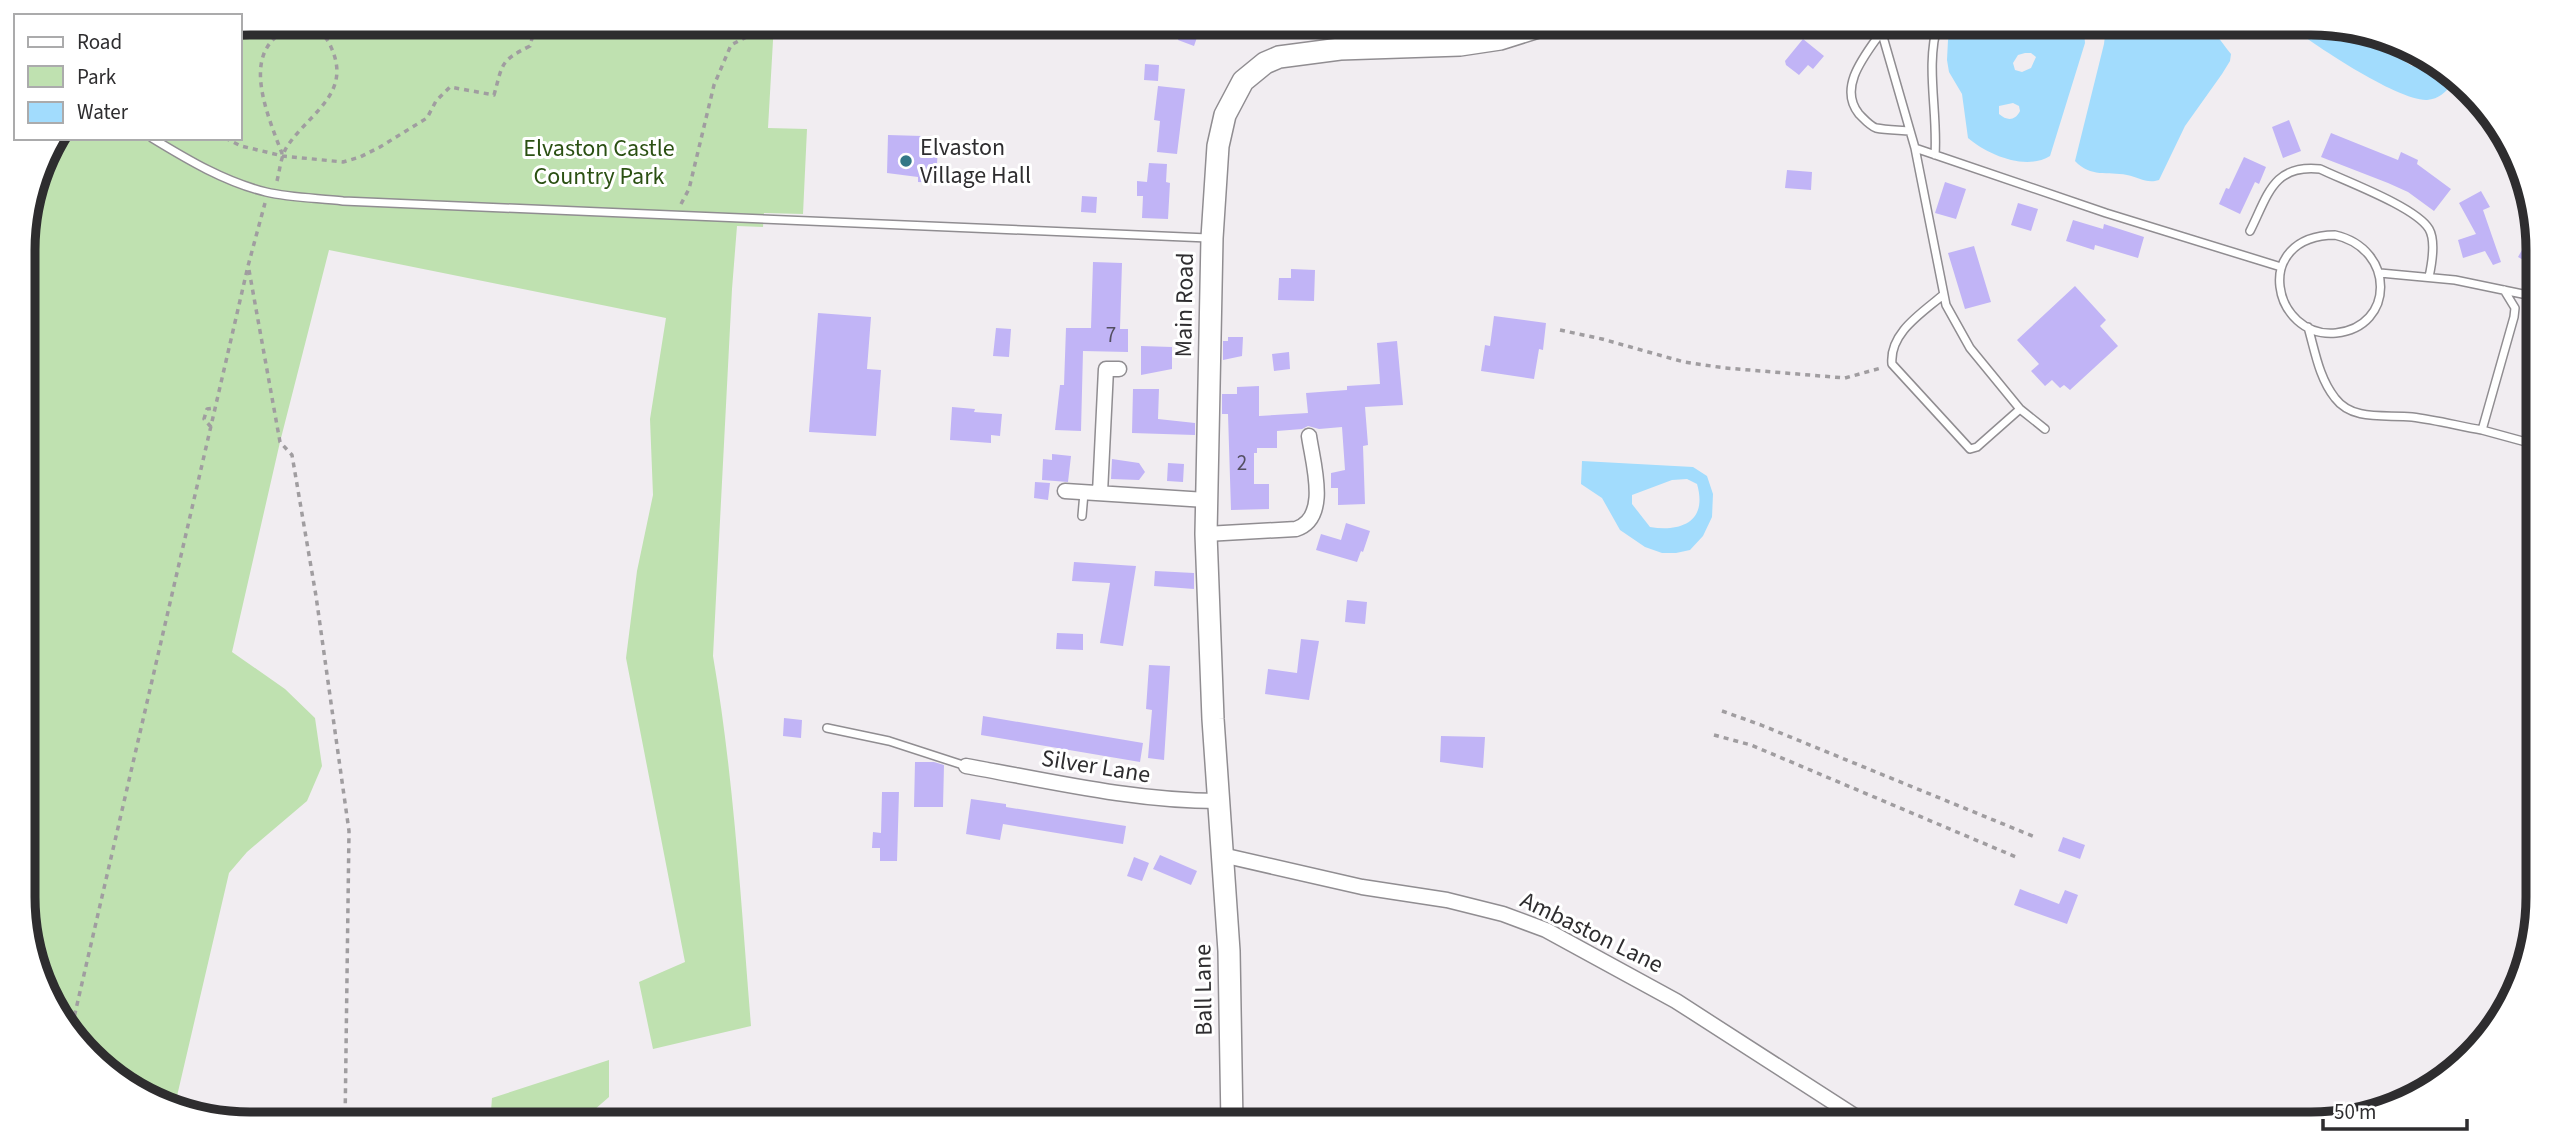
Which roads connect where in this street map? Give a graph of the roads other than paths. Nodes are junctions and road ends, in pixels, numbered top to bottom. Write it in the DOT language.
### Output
graph roads {
  1 [pos="1513,35"];
  2 [pos="1876,35"];
  3 [pos="1883,35"];
  4 [pos="1936,35"];
  5 [pos="1910,131"];
  6 [pos="155,140"];
  7 [pos="1914,148"];
  8 [pos="1935,155"];
  9 [pos="2250,231"];
  10 [pos="1212,238"];
  11 [pos="2281,267"];
  12 [pos="2380,273"];
  13 [pos="2428,277"];
  14 [pos="2504,290"];
  15 [pos="1942,295"];
  16 [pos="2526,295"];
  17 [pos="2308,327"];
  18 [pos="1119,369"];
  19 [pos="2020,409"];
  20 [pos="2045,429"];
  21 [pos="2482,430"];
  22 [pos="1309,436"];
  23 [pos="2526,442"];
  24 [pos="1065,491"];
  25 [pos="1084,492"];
  26 [pos="1100,493"];
  27 [pos="1206,500"];
  28 [pos="1082,516"];
  29 [pos="1206,534"];
  30 [pos="827,728"];
  31 [pos="966,766"];
  32 [pos="1219,801"];
  33 [pos="1222,855"];
  34 [pos="1232,1112"];
  35 [pos="1848,1112"];
  1 -- 10 [label="main road, Main Road"];
  2 -- 5 [label="lane"];
  3 -- 5 [label="lane"];
  4 -- 8 [label="lane"];
  5 -- 7 [label="lane"];
  6 -- 10 [label="lane"];
  7 -- 8 [label="lane"];
  7 -- 15 [label="lane"];
  8 -- 11 [label="lane"];
  9 -- 13 [label="lane"];
  10 -- 27 [label="main road, Main Road"];
  11 -- 12 [label="lane"];
  11 -- 17 [label="lane"];
  12 -- 13 [label="lane"];
  12 -- 17 [label="lane"];
  13 -- 14 [label="lane"];
  14 -- 16 [label="lane"];
  14 -- 21 [label="lane"];
  15 -- 19 [label="lane"];
  15 -- 19 [label="lane"];
  17 -- 21 [label="lane"];
  18 -- 26 [label="street"];
  19 -- 20 [label="lane"];
  21 -- 23 [label="lane"];
  22 -- 29 [label="street"];
  24 -- 25 [label="street"];
  25 -- 26 [label="street"];
  25 -- 28 [label="lane"];
  26 -- 27 [label="street"];
  27 -- 29 [label="main road, Main Road"];
  29 -- 32 [label="main road, Main Road"];
  30 -- 31 [label="lane"];
  31 -- 32 [label="street, Silver Lane"];
  32 -- 33 [label="main road, Main Road"];
  33 -- 34 [label="main road, Ball Lane"];
  33 -- 35 [label="street, Ambaston Lane"];
}
